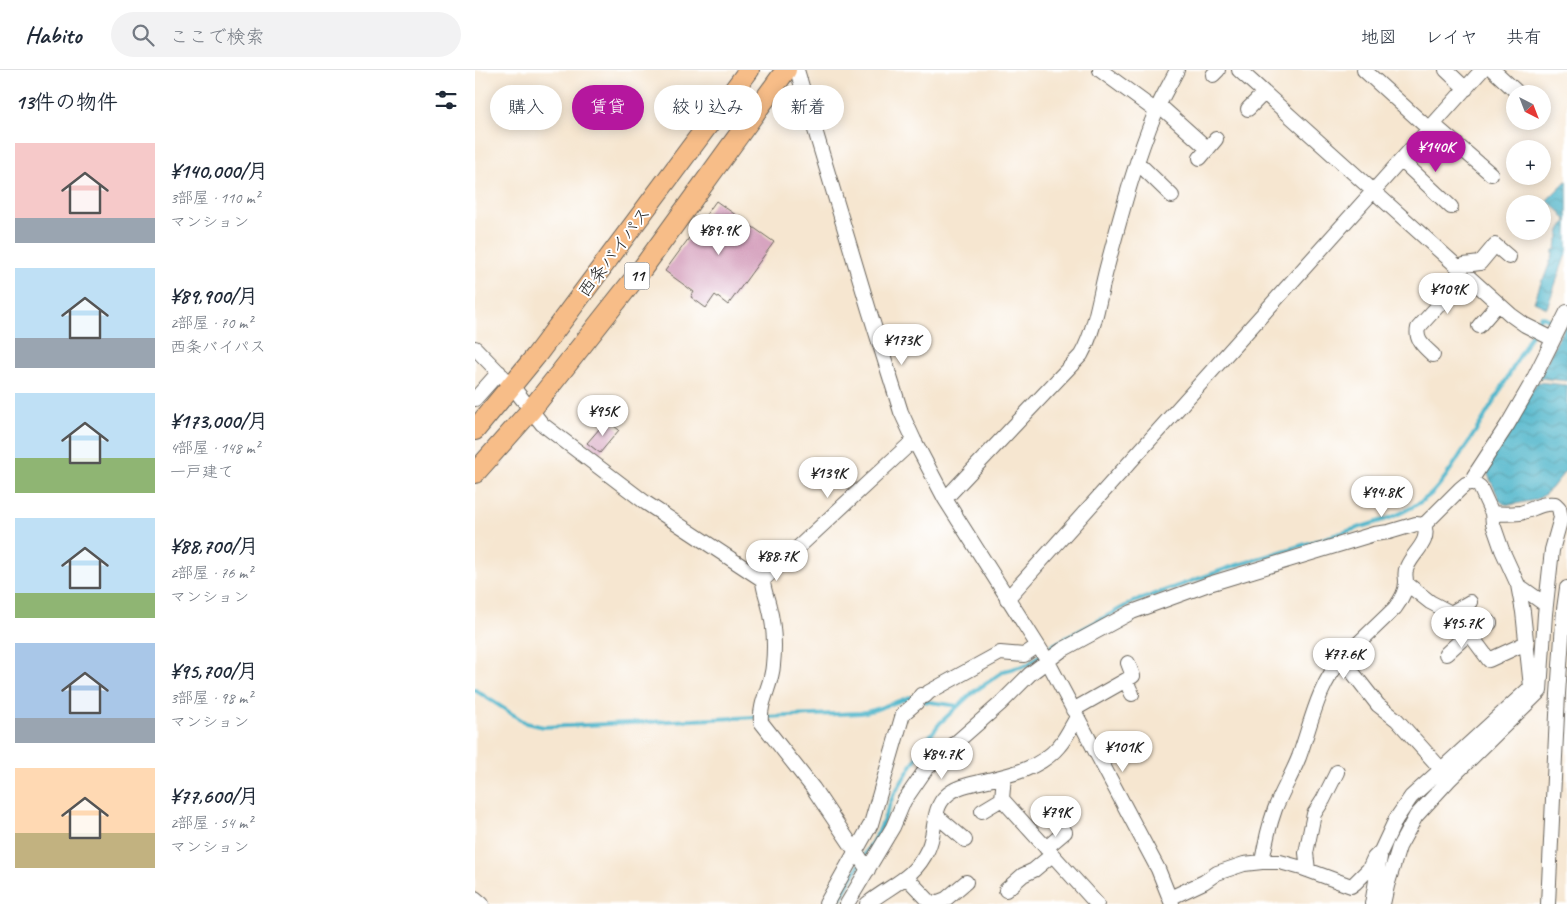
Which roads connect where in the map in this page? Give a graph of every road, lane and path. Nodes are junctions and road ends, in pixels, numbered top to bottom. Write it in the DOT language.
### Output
graph roads {
  1 [pos="749,70"];
  2 [pos="786,70"];
  3 [pos="797,70"];
  4 [pos="1177,70"];
  5 [pos="1239,70"];
  6 [pos="1364,70"];
  7 [pos="1446,70"];
  8 [pos="1482,70"];
  9 [pos="1493,70"];
  10 [pos="1109,73"];
  11 [pos="1509,85"];
  12 [pos="1466,89"];
  13 [pos="1264,93"];
  14 [pos="1158,108"];
  15 [pos="1248,109"];
  16 [pos="1431,126"];
  17 [pos="1208,148"];
  18 [pos="1401,160"];
  19 [pos="1137,162"];
  20 [pos="1491,174"];
  21 [pos="1373,192"];
  22 [pos="1171,196"];
  23 [pos="1451,207"];
  24 [pos="1509,257"];
  25 [pos="1463,272"];
  26 [pos="1498,304"];
  27 [pos="1567,312"];
  28 [pos="1479,326"];
  29 [pos="1547,336"];
  30 [pos="475,348"];
  31 [pos="1433,355"];
  32 [pos="505,379"];
  33 [pos="475,399"];
  34 [pos="531,410"];
  35 [pos="475,430"];
  36 [pos="914,440"];
  37 [pos="475,473"];
  38 [pos="1473,482"];
  39 [pos="945,499"];
  40 [pos="1492,513"];
  41 [pos="1424,525"];
  42 [pos="763,580"];
  43 [pos="1406,583"];
  44 [pos="1517,585"];
  45 [pos="1567,588"];
  46 [pos="1007,599"];
  47 [pos="1470,602"];
  48 [pos="1547,605"];
  49 [pos="1451,613"];
  50 [pos="1490,623"];
  51 [pos="1469,633"];
  52 [pos="1526,643"];
  53 [pos="1042,653"];
  54 [pos="1446,654"];
  55 [pos="1342,659"];
  56 [pos="1128,663"];
  57 [pos="1126,680"];
  58 [pos="1132,694"];
  59 [pos="1075,714"];
  60 [pos="1441,769"];
  61 [pos="1337,772"];
  62 [pos="1003,776"];
  63 [pos="1002,799"];
  64 [pos="982,811"];
  65 [pos="937,816"];
  66 [pos="1065,832"];
  67 [pos="965,840"];
  68 [pos="1049,851"];
  69 [pos="1381,851"];
  70 [pos="862,861"];
  71 [pos="1263,862"];
  72 [pos="1308,870"];
  73 [pos="907,878"];
  74 [pos="966,882"];
  75 [pos="1005,890"];
  76 [pos="475,898"];
  77 [pos="1171,901"];
  78 [pos="482,904"];
  79 [pos="826,904"];
  80 [pos="847,904"];
  81 [pos="867,904"];
  82 [pos="933,904"];
  83 [pos="1097,904"];
  84 [pos="1371,904"];
  85 [pos="1383,904"];
  86 [pos="1548,904"];
  1 -- 32 [label="highway, 西条バイパス / 11"];
  2 -- 34 [label="highway, 西条バイパス / 11"];
  3 -- 36 [label="street"];
  4 -- 14 [label="street"];
  5 -- 13 [label="street"];
  6 -- 16 [label="street"];
  7 -- 12 [label="street"];
  8 -- 12 [label="street"];
  9 -- 11 [label="street"];
  10 -- 14 [label="street"];
  12 -- 16 [label="street"];
  13 -- 15 [label="street"];
  13 -- 21 [label="street"];
  14 -- 17 [label="street"];
  14 -- 19 [label="street"];
  16 -- 18 [label="street"];
  16 -- 20 [label="street"];
  18 -- 21 [label="street"];
  18 -- 23 [label="street"];
  19 -- 22 [label="street"];
  19 -- 39 [label="street"];
  21 -- 25 [label="street"];
  21 -- 46 [label="street"];
  24 -- 25 [label="street"];
  25 -- 26 [label="street"];
  25 -- 31 [label="street"];
  26 -- 28 [label="street"];
  26 -- 29 [label="street"];
  27 -- 29 [label="street"];
  29 -- 38 [label="street"];
  30 -- 32 [label="street"];
  32 -- 33 [label="street"];
  32 -- 34 [label="street"];
  32 -- 35 [label="highway, 西条バイパス / 11"];
  34 -- 37 [label="highway, 西条バイパス / 11"];
  34 -- 42 [label="street"];
  36 -- 39 [label="street"];
  36 -- 42 [label="street"];
  38 -- 40 [label="street"];
  38 -- 41 [label="street"];
  39 -- 46 [label="street"];
  40 -- 44 [label="street"];
  40 -- 48 [label="street"];
  41 -- 43 [label="street"];
  41 -- 53 [label="street"];
  42 -- 70 [label="street"];
  43 -- 49 [label="street"];
  43 -- 55 [label="street"];
  44 -- 48 [label="street"];
  44 -- 52 [label="street"];
  45 -- 86 [label="street"];
  46 -- 53 [label="street"];
  47 -- 49 [label="street"];
  48 -- 85 [label="street"];
  49 -- 51 [label="street"];
  50 -- 51 [label="street"];
  51 -- 52 [label="street"];
  51 -- 54 [label="street"];
  52 -- 60 [label="street"];
  53 -- 59 [label="street"];
  53 -- 70 [label="street"];
  53 -- 70 [label="street"];
  55 -- 60 [label="street"];
  55 -- 71 [label="street"];
  56 -- 57 [label="street"];
  57 -- 58 [label="street"];
  57 -- 59 [label="street"];
  59 -- 62 [label="street"];
  59 -- 77 [label="street"];
  60 -- 69 [label="street"];
  61 -- 72 [label="street"];
  62 -- 63 [label="street"];
  62 -- 65 [label="street"];
  63 -- 64 [label="street"];
  63 -- 68 [label="street"];
  65 -- 67 [label="street"];
  65 -- 73 [label="street"];
  66 -- 68 [label="street"];
  68 -- 75 [label="street"];
  68 -- 83 [label="street"];
  69 -- 72 [label="street"];
  69 -- 84 [label="street"];
  70 -- 79 [label="street"];
  70 -- 80 [label="street"];
  71 -- 72 [label="street"];
  71 -- 77 [label="street"];
  73 -- 81 [label="street"];
  73 -- 82 [label="street"];
  74 -- 82 [label="street"];
  76 -- 78 [label="street"];
}
